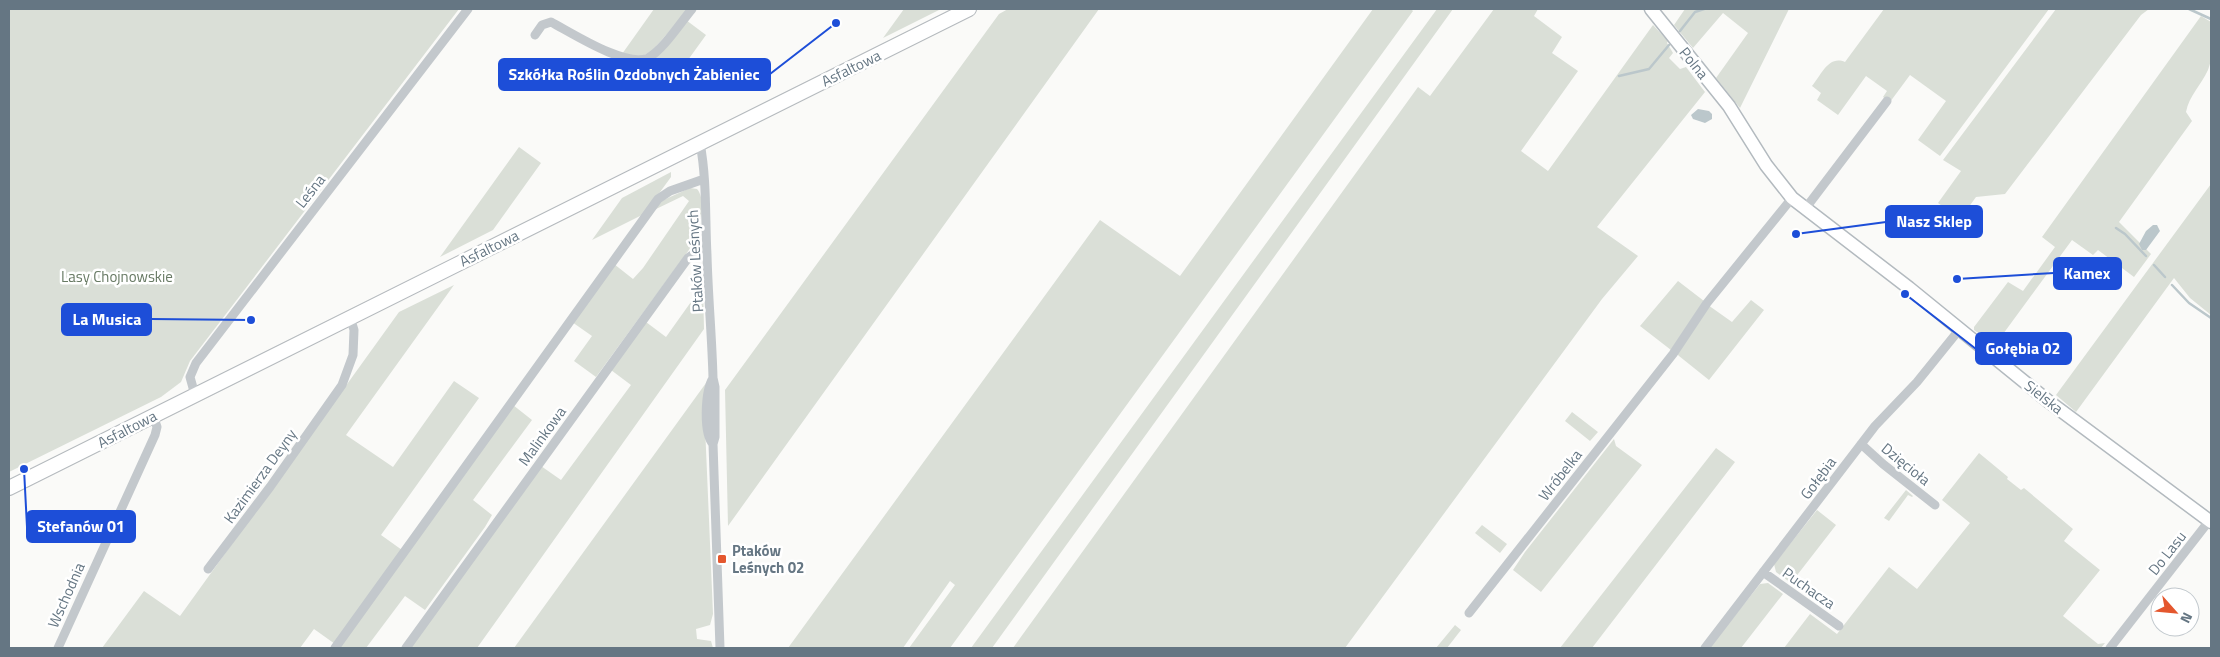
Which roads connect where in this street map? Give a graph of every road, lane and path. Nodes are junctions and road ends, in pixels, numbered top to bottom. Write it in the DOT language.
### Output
graph roads {
  1 [pos="468,9"];
  2 [pos="692,9"];
  3 [pos="969,9"];
  4 [pos="1651,9"];
  5 [pos="535,35"];
  6 [pos="1887,101"];
  7 [pos="1736,117"];
  8 [pos="700,143"];
  9 [pos="704,179"];
  10 [pos="1792,198"];
  11 [pos="1805,209"];
  12 [pos="706,244"];
  13 [pos="350,317"];
  14 [pos="1959,330"];
  15 [pos="195,395"];
  16 [pos="153,415"];
  17 [pos="1861,444"];
  18 [pos="9,488"];
  19 [pos="1935,505"];
  20 [pos="2210,522"];
  21 [pos="208,569"];
  22 [pos="1763,572"];
  23 [pos="1469,612"];
  24 [pos="1839,626"];
  25 [pos="58,648"];
  26 [pos="334,648"];
  27 [pos="406,648"];
  28 [pos="720,648"];
  29 [pos="1705,648"];
  30 [pos="2110,648"];
  1 -- 15 [label="street, Leśna"];
  2 -- 5 [label="street"];
  3 -- 8 [label="main road, Asfaltowa"];
  4 -- 7 [label="street, Polna"];
  6 -- 11 [label="street"];
  7 -- 10 [label="street, Sielska"];
  8 -- 9 [label="street, Ptaków Leśnych"];
  8 -- 13 [label="main road, Asfaltowa"];
  9 -- 12 [label="street, Ptaków Leśnych"];
  9 -- 26 [label="street"];
  10 -- 11 [label="street, Sielska"];
  10 -- 23 [label="street, Wróbelka"];
  11 -- 14 [label="street, Sielska"];
  12 -- 27 [label="street, Malinkowa"];
  12 -- 28 [label="street, Ptaków Leśnych"];
  13 -- 15 [label="main road, Asfaltowa"];
  13 -- 21 [label="street, Kazimierza Deyny"];
  14 -- 17 [label="street, Gołębia"];
  14 -- 20 [label="street, Sielska"];
  15 -- 16 [label="main road, Asfaltowa"];
  16 -- 18 [label="main road, Asfaltowa"];
  16 -- 25 [label="street, Wschodnia"];
  17 -- 19 [label="street, Dzięcioła"];
  17 -- 22 [label="street, Gołębia"];
  20 -- 30 [label="street, Do Lasu"];
  22 -- 24 [label="street, Puchacza"];
  22 -- 29 [label="street, Gołębia"];
}
